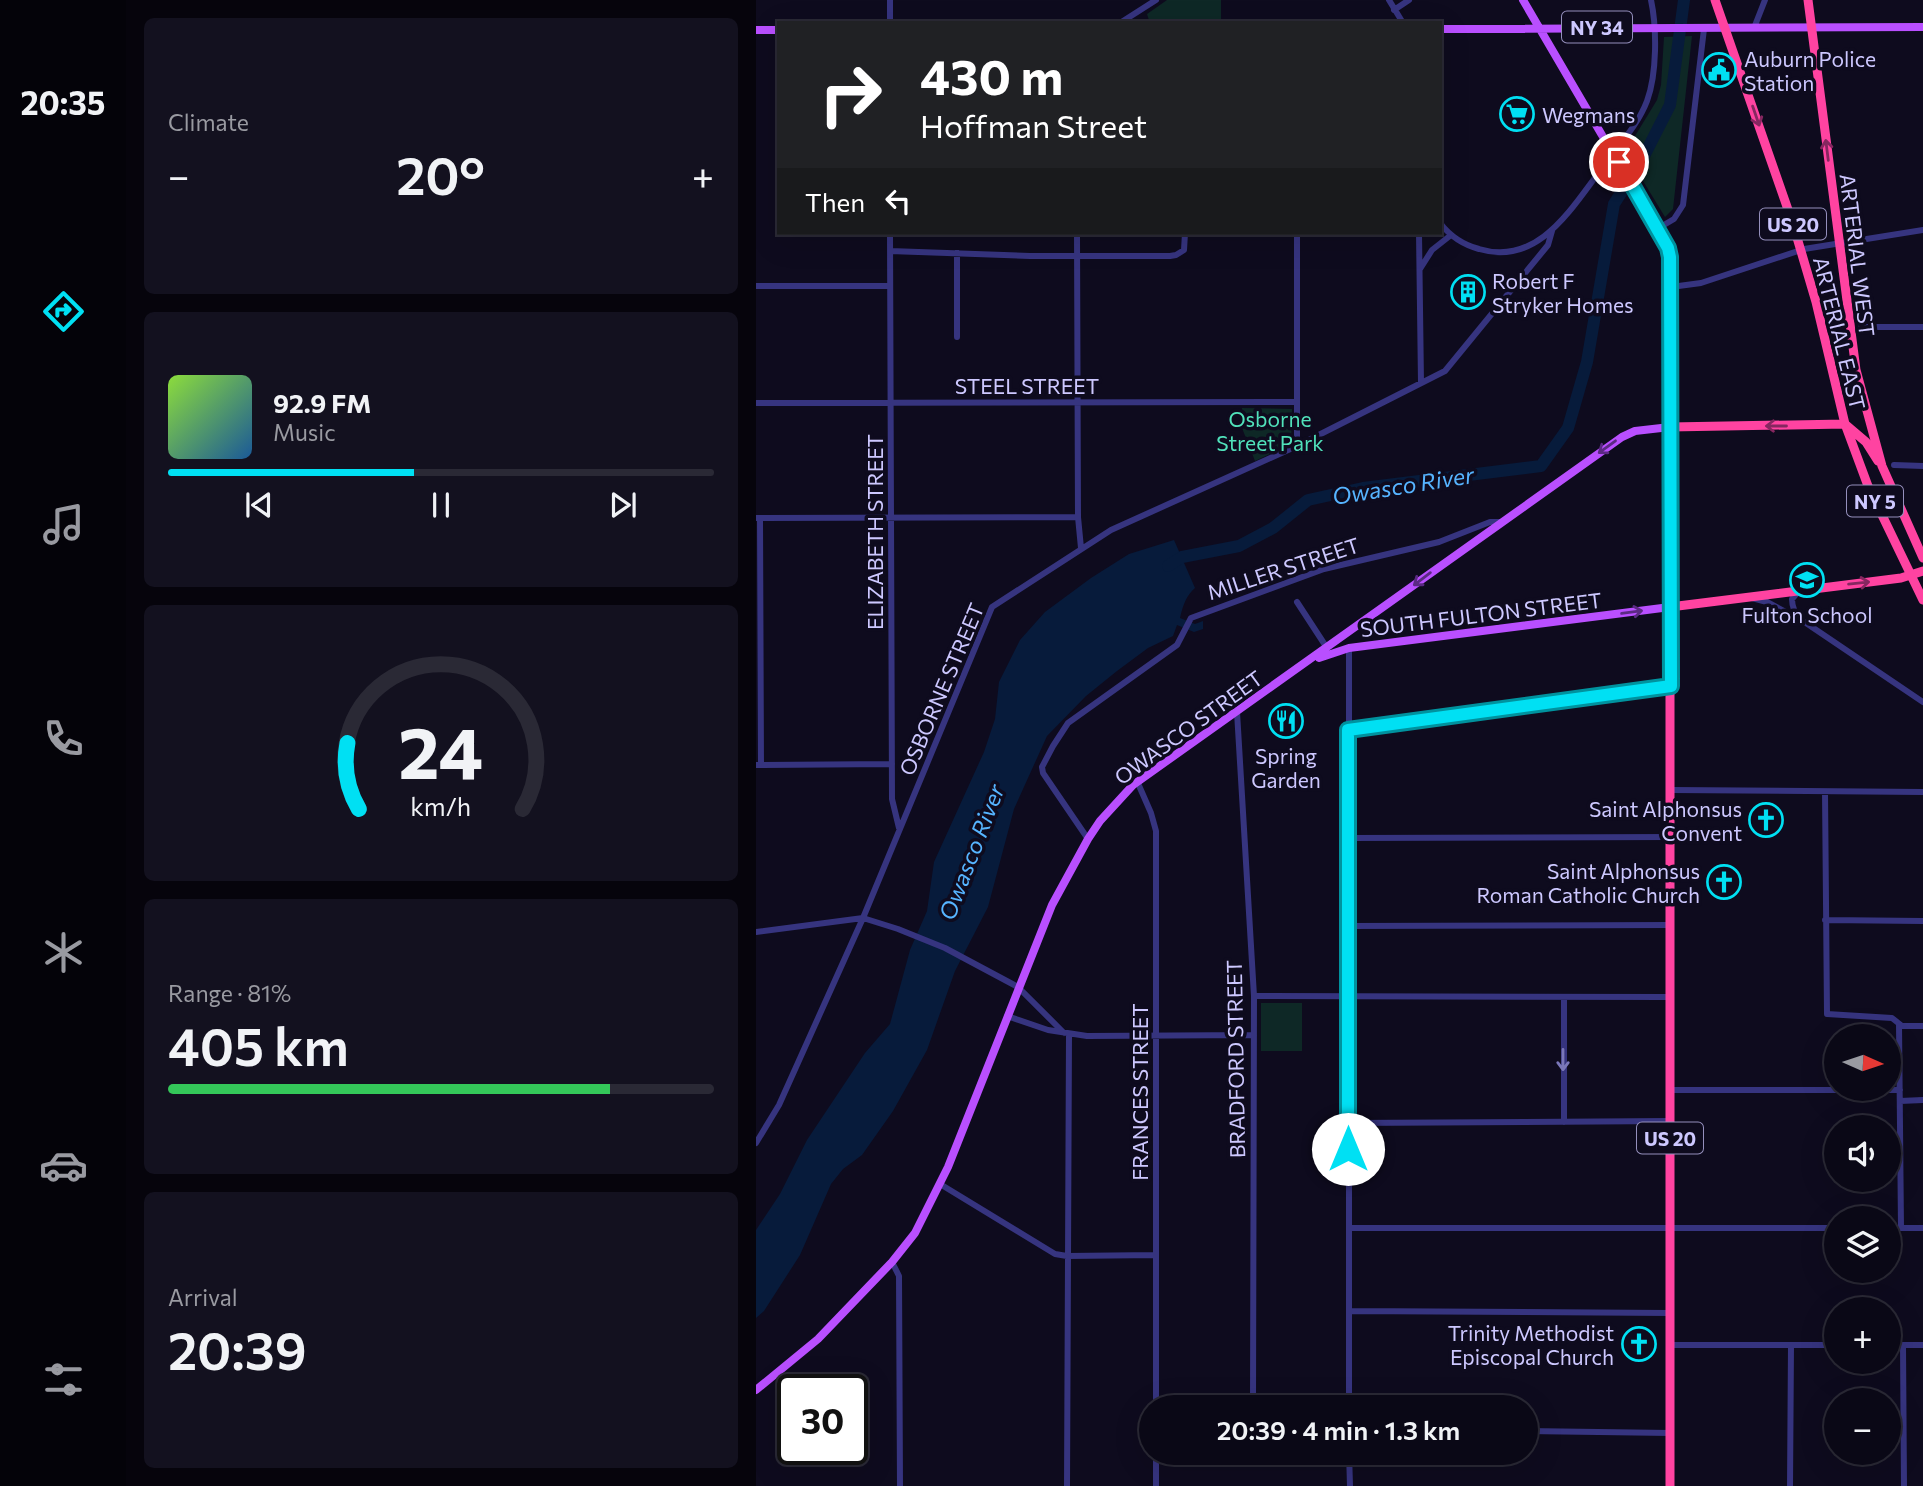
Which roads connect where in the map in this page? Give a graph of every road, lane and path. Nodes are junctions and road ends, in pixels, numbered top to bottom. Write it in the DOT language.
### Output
graph roads {
  1 [pos="890,0"];
  2 [pos="1156,0"];
  3 [pos="1389,0"];
  4 [pos="1409,0"];
  5 [pos="1523,0"];
  6 [pos="1651,0"];
  7 [pos="1715,0"];
  8 [pos="1765,0"];
  9 [pos="1808,0"];
  10 [pos="1394,10"];
  11 [pos="890,21"];
  12 [pos="1123,21"];
  13 [pos="1402,21"];
  14 [pos="1539,27"];
  15 [pos="1923,27"];
  16 [pos="1654,28"];
  17 [pos="1726,28"];
  18 [pos="1442,29"];
  19 [pos="1704,29"];
  20 [pos="1754,29"];
  21 [pos="1812,29"];
  22 [pos="756,30"];
  23 [pos="777,30"];
  24 [pos="1613,153"];
  25 [pos="1442,225"];
  26 [pos="1657,229"];
  27 [pos="1923,230"];
  28 [pos="1552,231"];
  29 [pos="890,235"];
  30 [pos="1077,235"];
  31 [pos="1185,235"];
  32 [pos="1297,235"];
  33 [pos="1419,235"];
  34 [pos="1451,235"];
  35 [pos="1839,242"];
  36 [pos="1801,250"];
  37 [pos="890,251"];
  38 [pos="957,253"];
  39 [pos="1077,256"];
  40 [pos="1419,274"];
  41 [pos="756,286"];
  42 [pos="890,286"];
  43 [pos="1671,287"];
  44 [pos="1861,327"];
  45 [pos="1923,327"];
  46 [pos="957,337"];
  47 [pos="1421,383"];
  48 [pos="1297,402"];
  49 [pos="756,403"];
  50 [pos="1078,403"];
  51 [pos="891,404"];
  52 [pos="1845,424"];
  53 [pos="1670,427"];
  54 [pos="1297,446"];
  55 [pos="1894,465"];
  56 [pos="1882,466"];
  57 [pos="1923,466"];
  58 [pos="1079,517"];
  59 [pos="758,518"];
  60 [pos="891,518"];
  61 [pos="1502,522"];
  62 [pos="1081,548"];
  63 [pos="1923,558"];
  64 [pos="1923,571"];
  65 [pos="1910,575"];
  66 [pos="1801,589"];
  67 [pos="1741,597"];
  68 [pos="1923,600"];
  69 [pos="1297,601"];
  70 [pos="1670,607"];
  71 [pos="1806,623"];
  72 [pos="1342,637"];
  73 [pos="1327,648"];
  74 [pos="1349,648"];
  75 [pos="1300,667"];
  76 [pos="1671,686"];
  77 [pos="1923,702"];
  78 [pos="1237,712"];
  79 [pos="1348,730"];
  80 [pos="892,764"];
  81 [pos="759,765"];
  82 [pos="1137,781"];
  83 [pos="1671,790"];
  84 [pos="1825,792"];
  85 [pos="1923,792"];
  86 [pos="899,829"];
  87 [pos="1671,836"];
  88 [pos="1348,838"];
  89 [pos="1088,839"];
  90 [pos="863,918"];
  91 [pos="1825,920"];
  92 [pos="1923,921"];
  93 [pos="1671,925"];
  94 [pos="1348,926"];
  95 [pos="756,932"];
  96 [pos="1018,987"];
  97 [pos="1254,996"];
  98 [pos="1348,997"];
  99 [pos="1564,997"];
  100 [pos="1670,998"];
  101 [pos="1007,1016"];
  102 [pos="1899,1023"];
  103 [pos="1923,1026"];
  104 [pos="1067,1034"];
  105 [pos="1158,1035"];
  106 [pos="1254,1035"];
  107 [pos="1670,1090"];
  108 [pos="1824,1090"];
  109 [pos="1923,1100"];
  110 [pos="1900,1101"];
  111 [pos="1901,1101"];
  112 [pos="1670,1121"];
  113 [pos="1564,1122"];
  114 [pos="1348,1123"];
  115 [pos="756,1143"];
  116 [pos="940,1184"];
  117 [pos="1901,1206"];
  118 [pos="1349,1228"];
  119 [pos="1670,1228"];
  120 [pos="1824,1228"];
  121 [pos="1901,1228"];
  122 [pos="1923,1228"];
  123 [pos="1156,1255"];
  124 [pos="1068,1256"];
  125 [pos="893,1261"];
  126 [pos="1349,1311"];
  127 [pos="1670,1313"];
  128 [pos="1670,1345"];
  129 [pos="1791,1345"];
  130 [pos="1824,1345"];
  131 [pos="1903,1345"];
  132 [pos="1923,1345"];
  133 [pos="756,1390"];
  134 [pos="1156,1395"];
  135 [pos="1253,1395"];
  136 [pos="1349,1395"];
  137 [pos="1538,1431"];
  138 [pos="1671,1433"];
  139 [pos="1156,1465"];
  140 [pos="1349,1465"];
  141 [pos="900,1486"];
  142 [pos="1067,1486"];
  143 [pos="1156,1486"];
  144 [pos="1350,1486"];
  145 [pos="1670,1486"];
  146 [pos="1790,1486"];
  147 [pos="1904,1486"];
  1 -- 11 [label="street"];
  2 -- 12 [label="street"];
  3 -- 10 [label="street"];
  4 -- 10 [label="street"];
  5 -- 14 [label="main road"];
  6 -- 16 [label="street"];
  7 -- 17 [label="highway, US 20"];
  8 -- 20 [label="street"];
  9 -- 21 [label="highway, US 20"];
  10 -- 13 [label="street"];
  14 -- 16 [label="main road, NY 34"];
  14 -- 18 [label="main road, NY 34"];
  14 -- 24 [label="main road"];
  15 -- 21 [label="main road, NY 34"];
  16 -- 19 [label="main road, NY 34"];
  16 -- 24 [label="street"];
  17 -- 19 [label="main road, NY 34"];
  17 -- 20 [label="main road, NY 34"];
  17 -- 36 [label="highway, ARTERIAL EAST / US 20, one-way"];
  19 -- 26 [label="street"];
  20 -- 21 [label="main road, NY 34"];
  35 -- 21 [label="highway, ARTERIAL WEST / US 20, one-way"];
  22 -- 23 [label="main road"];
  24 -- 26 [label="main road"];
  24 -- 28 [label="street"];
  25 -- 34 [label="street"];
  26 -- 43 [label="main road"];
  27 -- 35 [label="street"];
  28 -- 34 [label="street"];
  28 -- 47 [label="street, OSBORNE STREET"];
  29 -- 37 [label="street, ELIZABETH STREET"];
  30 -- 39 [label="street"];
  31 -- 39 [label="street"];
  32 -- 48 [label="street"];
  33 -- 40 [label="street"];
  34 -- 40 [label="street"];
  35 -- 36 [label="street"];
  35 -- 56 [label="highway, ARTERIAL WEST / US 20"];
  36 -- 43 [label="street"];
  36 -- 52 [label="highway, ARTERIAL EAST / US 20"];
  37 -- 38 [label="street"];
  37 -- 42 [label="street, ELIZABETH STREET"];
  38 -- 39 [label="street"];
  38 -- 46 [label="street"];
  39 -- 50 [label="street"];
  40 -- 47 [label="street"];
  41 -- 42 [label="street"];
  42 -- 51 [label="street, ELIZABETH STREET"];
  43 -- 53 [label="main road"];
  44 -- 45 [label="street"];
  47 -- 54 [label="street, OSBORNE STREET"];
  48 -- 50 [label="street, STEEL STREET"];
  48 -- 54 [label="street"];
  49 -- 51 [label="street, STEEL STREET"];
  50 -- 51 [label="street, STEEL STREET"];
  50 -- 58 [label="street"];
  51 -- 60 [label="street, ELIZABETH STREET"];
  52 -- 53 [label="highway, one-way"];
  52 -- 56 [label="highway"];
  52 -- 65 [label="highway, ARTERIAL EAST / NY 5"];
  53 -- 61 [label="main road, OWASCO STREET, one-way"];
  53 -- 70 [label="highway, US 20"];
  54 -- 62 [label="street, OSBORNE STREET"];
  55 -- 57 [label="street"];
  56 -- 63 [label="highway, ARTERIAL WEST / US 20"];
  58 -- 60 [label="street"];
  58 -- 62 [label="street"];
  59 -- 60 [label="street"];
  59 -- 81 [label="street"];
  60 -- 80 [label="street, ELIZABETH STREET"];
  61 -- 72 [label="main road, OWASCO STREET, one-way"];
  61 -- 89 [label="street, MILLER STREET"];
  62 -- 86 [label="street, OSBORNE STREET"];
  64 -- 65 [label="highway"];
  66 -- 65 [label="highway, one-way"];
  65 -- 68 [label="highway, ARTERIAL EAST / NY 5"];
  66 -- 67 [label="highway"];
  66 -- 71 [label="street"];
  67 -- 70 [label="highway"];
  67 -- 71 [label="street"];
  69 -- 73 [label="street"];
  74 -- 70 [label="main road, SOUTH FULTON STREET, one-way"];
  70 -- 76 [label="highway, US 20"];
  71 -- 77 [label="street"];
  72 -- 73 [label="main road, OWASCO STREET"];
  72 -- 74 [label="main road"];
  73 -- 75 [label="main road, OWASCO STREET"];
  74 -- 75 [label="main road, SOUTH FULTON STREET"];
  74 -- 79 [label="street"];
  75 -- 78 [label="main road, OWASCO STREET"];
  76 -- 79 [label="street"];
  76 -- 83 [label="highway, US 20"];
  78 -- 82 [label="main road, OWASCO STREET"];
  78 -- 97 [label="street, BRADFORD STREET"];
  79 -- 88 [label="street"];
  80 -- 81 [label="street"];
  80 -- 86 [label="street, ELIZABETH STREET"];
  82 -- 89 [label="main road, OWASCO STREET"];
  82 -- 105 [label="street, FRANCES STREET"];
  83 -- 84 [label="street"];
  83 -- 87 [label="highway, US 20"];
  84 -- 85 [label="street"];
  84 -- 91 [label="street"];
  86 -- 90 [label="street, OSBORNE STREET"];
  87 -- 88 [label="street"];
  87 -- 93 [label="highway, US 20"];
  88 -- 94 [label="street"];
  89 -- 96 [label="main road, OWASCO STREET"];
  90 -- 95 [label="street"];
  90 -- 96 [label="street"];
  90 -- 115 [label="street, OSBORNE STREET"];
  91 -- 92 [label="street"];
  91 -- 102 [label="street"];
  93 -- 94 [label="street"];
  93 -- 100 [label="highway, US 20"];
  94 -- 98 [label="street"];
  96 -- 101 [label="main road, OWASCO STREET"];
  96 -- 104 [label="street"];
  97 -- 98 [label="street"];
  97 -- 106 [label="street, BRADFORD STREET"];
  98 -- 99 [label="street"];
  98 -- 114 [label="street"];
  99 -- 100 [label="street"];
  99 -- 113 [label="street, one-way"];
  100 -- 107 [label="highway, US 20"];
  101 -- 104 [label="street"];
  101 -- 116 [label="main road, OWASCO STREET"];
  102 -- 103 [label="street"];
  104 -- 105 [label="street"];
  104 -- 124 [label="street"];
  105 -- 106 [label="street"];
  105 -- 123 [label="street, FRANCES STREET"];
  106 -- 135 [label="street, BRADFORD STREET"];
  107 -- 108 [label="street"];
  107 -- 112 [label="highway, US 20"];
  109 -- 111 [label="street"];
  110 -- 117 [label="street"];
  112 -- 113 [label="street"];
  112 -- 119 [label="highway, US 20"];
  113 -- 114 [label="street"];
  114 -- 118 [label="street"];
  116 -- 124 [label="street"];
  116 -- 125 [label="main road, OWASCO STREET"];
  118 -- 119 [label="street"];
  118 -- 126 [label="street"];
  119 -- 120 [label="street"];
  119 -- 127 [label="highway, US 20"];
  121 -- 122 [label="street"];
  123 -- 124 [label="street"];
  123 -- 134 [label="street, FRANCES STREET"];
  124 -- 142 [label="street"];
  125 -- 133 [label="main road, OWASCO STREET"];
  125 -- 141 [label="street"];
  126 -- 127 [label="street"];
  126 -- 136 [label="street"];
  127 -- 128 [label="highway, US 20"];
  128 -- 129 [label="street"];
  128 -- 138 [label="highway, US 20"];
  129 -- 130 [label="street"];
  129 -- 146 [label="street"];
  131 -- 132 [label="street"];
  131 -- 147 [label="street"];
  137 -- 138 [label="street"];
  138 -- 145 [label="highway, US 20"];
  139 -- 143 [label="street"];
  140 -- 144 [label="street"];
}
